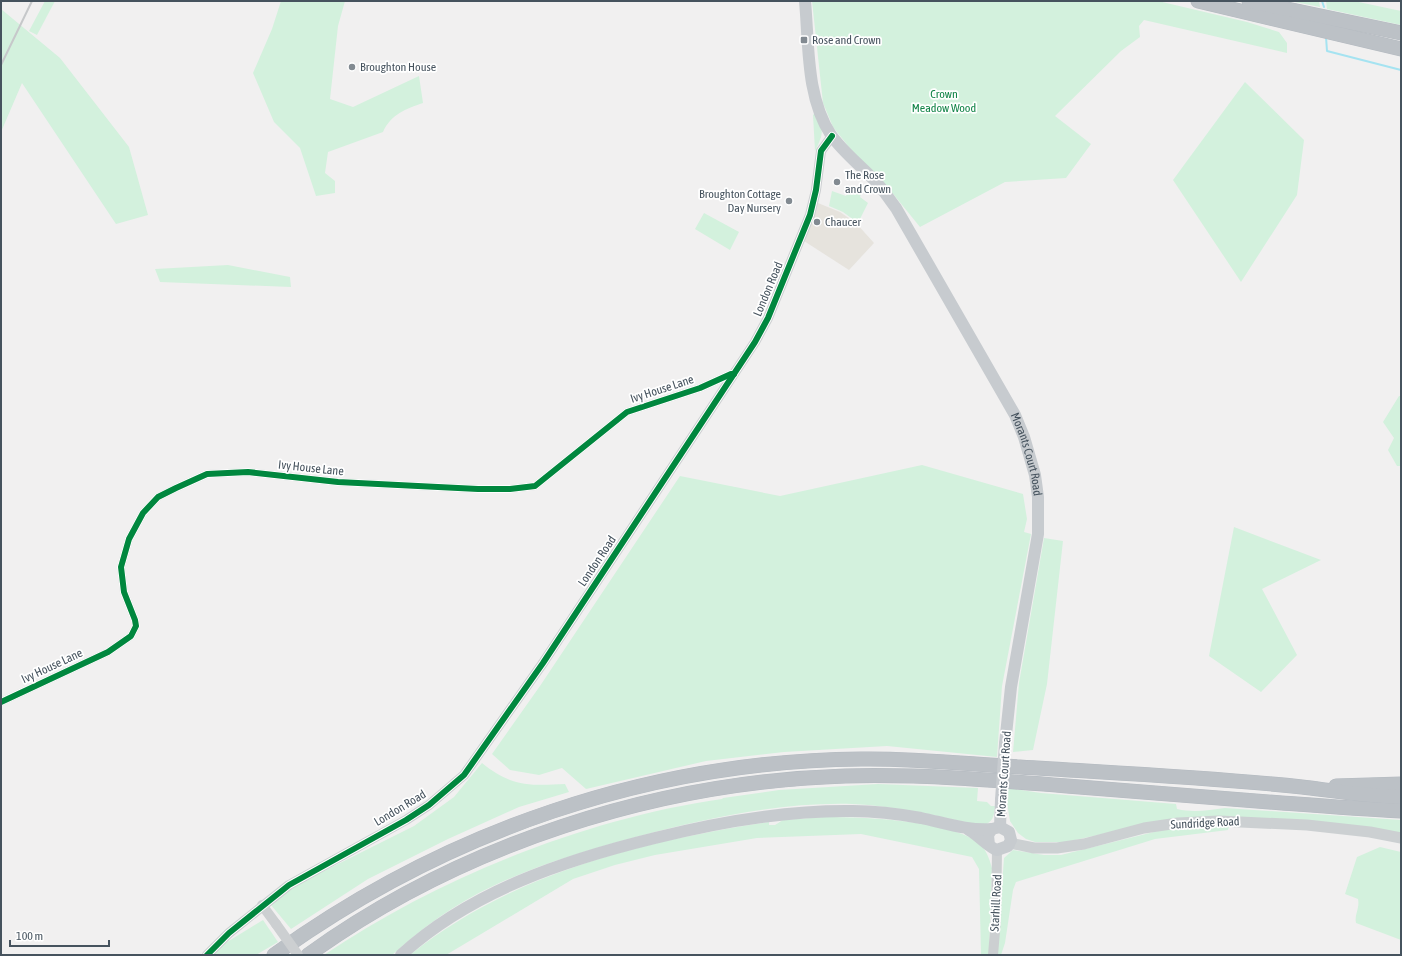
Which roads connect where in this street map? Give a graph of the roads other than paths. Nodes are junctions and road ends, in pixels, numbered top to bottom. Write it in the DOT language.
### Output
graph roads {
  1 [pos="805,1"];
  2 [pos="1198,1"];
  3 [pos="1249,1"];
  4 [pos="1401,33"];
  5 [pos="1401,50"];
  6 [pos="832,136"];
  7 [pos="734,374"];
  8 [pos="1,702"];
  9 [pos="1401,784"];
  10 [pos="1302,787"];
  11 [pos="1401,798"];
  12 [pos="1401,811"];
  13 [pos="996,828"];
  14 [pos="967,829"];
  15 [pos="1401,838"];
  16 [pos="1010,843"];
  17 [pos="993,848"];
  18 [pos="262,905"];
  19 [pos="207,955"];
  20 [pos="274,955"];
  21 [pos="298,955"];
  22 [pos="308,955"];
  23 [pos="401,955"];
  24 [pos="993,955"];
  1 -- 6 [label="main road"];
  2 -- 5 [label="highway"];
  3 -- 4 [label="highway"];
  6 -- 7 [label="street, London Road"];
  6 -- 13 [label="main road, Morants Court Road, bridge"];
  7 -- 8 [label="street, Ivy House Lane"];
  7 -- 18 [label="street, London Road"];
  9 -- 10 [label="highway"];
  10 -- 11 [label="highway"];
  10 -- 20 [label="highway"];
  12 -- 22 [label="highway"];
  13 -- 14 [label="main road"];
  13 -- 16 [label="main road"];
  13 -- 17 [label="main road"];
  14 -- 17 [label="main road"];
  14 -- 23 [label="main road"];
  15 -- 16 [label="main road, Sundridge Road"];
  16 -- 17 [label="main road"];
  17 -- 24 [label="street, Starhill Road"];
  18 -- 19 [label="street, London Road"];
  18 -- 21 [label="street, bridge"];
}
